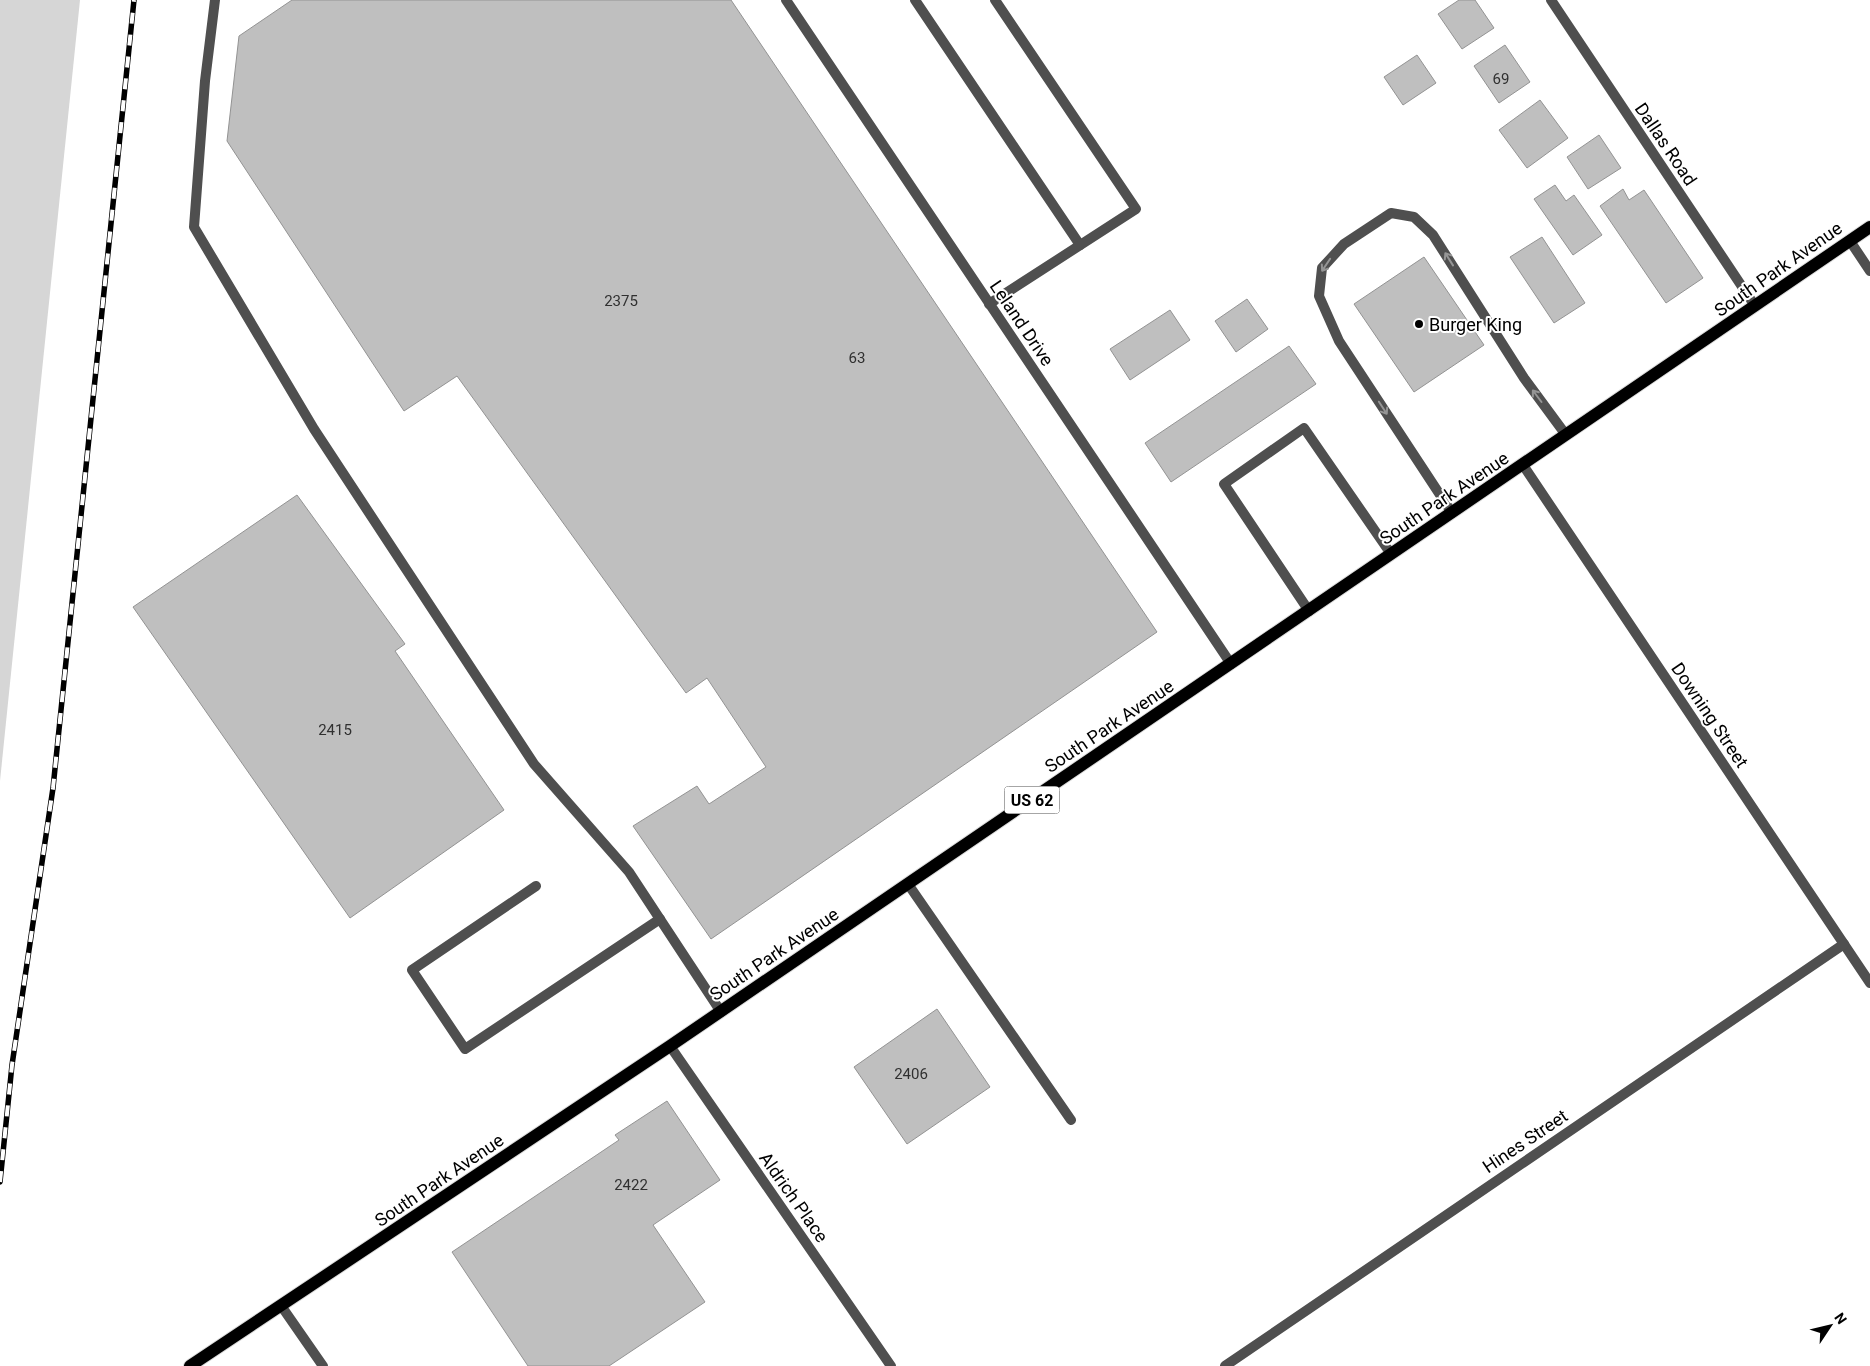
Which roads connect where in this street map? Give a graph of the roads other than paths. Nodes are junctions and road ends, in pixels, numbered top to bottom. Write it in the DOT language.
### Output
graph roads {
  1 [pos="215,0"];
  2 [pos="786,0"];
  3 [pos="914,0"];
  4 [pos="995,0"];
  5 [pos="1551,0"];
  6 [pos="1870,227"];
  7 [pos="1850,241"];
  8 [pos="1080,245"];
  9 [pos="1870,270"];
  10 [pos="989,304"];
  11 [pos="1755,306"];
  12 [pos="1566,435"];
  13 [pos="1522,465"];
  14 [pos="1452,513"];
  15 [pos="1391,554"];
  16 [pos="1309,611"];
  17 [pos="1231,664"];
  18 [pos="908,884"];
  19 [pos="536,886"];
  20 [pos="660,919"];
  21 [pos="1844,944"];
  22 [pos="1870,983"];
  23 [pos="721,1012"];
  24 [pos="670,1046"];
  25 [pos="1071,1120"];
  26 [pos="282,1307"];
  27 [pos="190,1366"];
  28 [pos="323,1366"];
  29 [pos="891,1366"];
  30 [pos="1225,1366"];
  1 -- 20 [label="street"];
  2 -- 10 [label="street, Leland Drive"];
  3 -- 8 [label="street"];
  4 -- 8 [label="street"];
  5 -- 11 [label="street, Dallas Road"];
  6 -- 7 [label="main road, South Park Avenue / US 62"];
  7 -- 9 [label="street"];
  7 -- 11 [label="main road, South Park Avenue / US 62"];
  8 -- 10 [label="street"];
  10 -- 17 [label="street, Leland Drive"];
  11 -- 12 [label="main road, South Park Avenue / US 62"];
  12 -- 13 [label="main road, South Park Avenue / US 62"];
  12 -- 14 [label="street, one-way"];
  13 -- 14 [label="main road, South Park Avenue / US 62"];
  13 -- 21 [label="street, Downing Street"];
  14 -- 15 [label="main road, South Park Avenue / US 62"];
  15 -- 16 [label="main road, South Park Avenue / US 62"];
  15 -- 16 [label="street"];
  16 -- 17 [label="main road, South Park Avenue / US 62"];
  17 -- 18 [label="main road, South Park Avenue / US 62"];
  18 -- 23 [label="main road, South Park Avenue / US 62"];
  18 -- 25 [label="street"];
  19 -- 20 [label="street"];
  20 -- 23 [label="street"];
  21 -- 22 [label="street, Downing Street"];
  21 -- 30 [label="street, Hines Street"];
  23 -- 24 [label="main road, South Park Avenue / US 62"];
  24 -- 26 [label="main road, South Park Avenue / US 62"];
  24 -- 29 [label="street, Aldrich Place"];
  26 -- 27 [label="main road, South Park Avenue / US 62"];
  26 -- 28 [label="street"];
}
